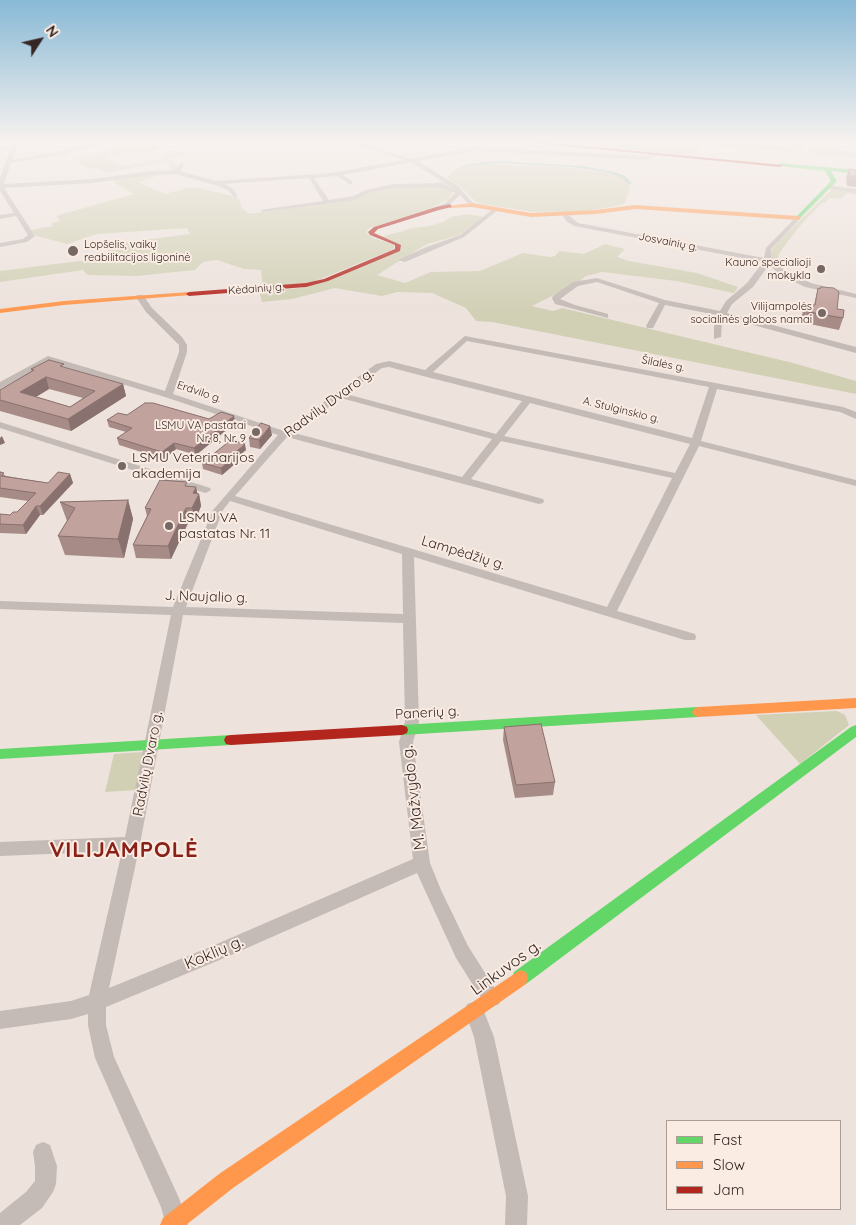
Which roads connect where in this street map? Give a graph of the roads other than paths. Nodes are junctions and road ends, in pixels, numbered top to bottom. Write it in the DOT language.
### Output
graph roads {
  1 [pos="7,199"];
  2 [pos="326,199"];
  3 [pos="347,199"];
  4 [pos="451,199"];
  5 [pos="467,199"];
  6 [pos="816,199"];
  7 [pos="9,202"];
  8 [pos="328,202"];
  9 [pos="0,204"];
  10 [pos="472,204"];
  11 [pos="438,208"];
  12 [pos="263,210"];
  13 [pos="495,210"];
  14 [pos="17,214"];
  15 [pos="565,214"];
  16 [pos="0,217"];
  17 [pos="798,218"];
  18 [pos="0,245"];
  19 [pos="402,260"];
  20 [pos="768,261"];
  21 [pos="856,296"];
  22 [pos="140,297"];
  23 [pos="663,302"];
  24 [pos="0,311"];
  25 [pos="722,314"];
  26 [pos="605,316"];
  27 [pos="650,326"];
  28 [pos="717,337"];
  29 [pos="856,350"];
  30 [pos="379,366"];
  31 [pos="426,374"];
  32 [pos="714,385"];
  33 [pos="0,386"];
  34 [pos="168,395"];
  35 [pos="339,395"];
  36 [pos="528,399"];
  37 [pos="856,416"];
  38 [pos="0,425"];
  39 [pos="285,434"];
  40 [pos="498,437"];
  41 [pos="696,442"];
  42 [pos="680,477"];
  43 [pos="464,481"];
  44 [pos="856,483"];
  45 [pos="206,490"];
  46 [pos="228,497"];
  47 [pos="539,501"];
  48 [pos="408,552"];
  49 [pos="0,606"];
  50 [pos="178,611"];
  51 [pos="610,613"];
  52 [pos="411,619"];
  53 [pos="690,637"];
  54 [pos="856,703"];
  55 [pos="834,705"];
  56 [pos="410,729"];
  57 [pos="856,730"];
  58 [pos="152,744"];
  59 [pos="0,754"];
  60 [pos="132,844"];
  61 [pos="0,849"];
  62 [pos="422,863"];
  63 [pos="492,998"];
  64 [pos="97,1002"];
  65 [pos="474,1011"];
  66 [pos="0,1020"];
  67 [pos="43,1152"];
  68 [pos="174,1224"];
  69 [pos="2,1225"];
  70 [pos="516,1225"];
  1 -- 7 [label="street"];
  2 -- 8 [label="street"];
  3 -- 8 [label="street"];
  4 -- 11 [label="street"];
  5 -- 10 [label="street"];
  6 -- 17 [label="main road"];
  7 -- 9 [label="street"];
  7 -- 14 [label="street"];
  8 -- 12 [label="street"];
  10 -- 11 [label="main road"];
  10 -- 13 [label="main road"];
  11 -- 22 [label="main road, Kėdainių g."];
  13 -- 15 [label="main road"];
  13 -- 19 [label="street"];
  14 -- 16 [label="street"];
  14 -- 18 [label="street"];
  15 -- 17 [label="main road"];
  15 -- 20 [label="street, Josvainių g."];
  17 -- 20 [label="street"];
  20 -- 21 [label="street"];
  20 -- 25 [label="street"];
  22 -- 24 [label="main road, Kėdainių g."];
  22 -- 34 [label="street"];
  23 -- 25 [label="street"];
  23 -- 26 [label="street"];
  23 -- 27 [label="street"];
  25 -- 28 [label="street"];
  25 -- 29 [label="street"];
  30 -- 31 [label="street, A. Stulginskio g."];
  30 -- 35 [label="street, Radvilų Dvaro g."];
  31 -- 32 [label="street, Šilalės g."];
  31 -- 36 [label="street, A. Stulginskio g."];
  32 -- 37 [label="street, Šilalės g."];
  32 -- 41 [label="street"];
  33 -- 34 [label="street, Erdvilo g."];
  34 -- 39 [label="street, Erdvilo g."];
  35 -- 39 [label="street, Radvilų Dvaro g."];
  35 -- 40 [label="street"];
  36 -- 40 [label="street"];
  36 -- 41 [label="street, A. Stulginskio g."];
  38 -- 45 [label="street"];
  39 -- 43 [label="street, Erdvilo g."];
  39 -- 46 [label="street, Radvilų Dvaro g."];
  40 -- 42 [label="street"];
  40 -- 43 [label="street"];
  41 -- 42 [label="street"];
  41 -- 44 [label="street, A. Stulginskio g."];
  42 -- 51 [label="street"];
  43 -- 47 [label="street, Erdvilo g."];
  46 -- 48 [label="street, Lampėdžių g."];
  46 -- 50 [label="street, Radvilų Dvaro g."];
  48 -- 51 [label="street, Lampėdžių g."];
  48 -- 52 [label="street, M. Mažvydo g."];
  49 -- 50 [label="street, J. Naujalio g."];
  50 -- 52 [label="street, J. Naujalio g."];
  50 -- 58 [label="street, Radvilų Dvaro g."];
  51 -- 53 [label="street, Lampėdžių g."];
  52 -- 56 [label="street, M. Mažvydo g."];
  54 -- 55 [label="main road, Panerių g."];
  55 -- 56 [label="main road, Panerių g."];
  55 -- 57 [label="main road"];
  56 -- 58 [label="main road, Panerių g."];
  56 -- 62 [label="street, M. Mažvydo g."];
  57 -- 63 [label="main road, Linkuvos g."];
  58 -- 59 [label="main road, Panerių g."];
  58 -- 60 [label="street, Radvilų Dvaro g."];
  60 -- 61 [label="street"];
  60 -- 64 [label="street, Radvilų Dvaro g."];
  62 -- 63 [label="street, M. Mažvydo g."];
  62 -- 64 [label="street, Koklių g."];
  63 -- 65 [label="main road, Linkuvos g."];
  64 -- 66 [label="street, Koklių g."];
  64 -- 68 [label="street, Radvilų Dvaro g."];
  65 -- 68 [label="main road, Linkuvos g."];
  65 -- 70 [label="street"];
  67 -- 69 [label="street"];
}
